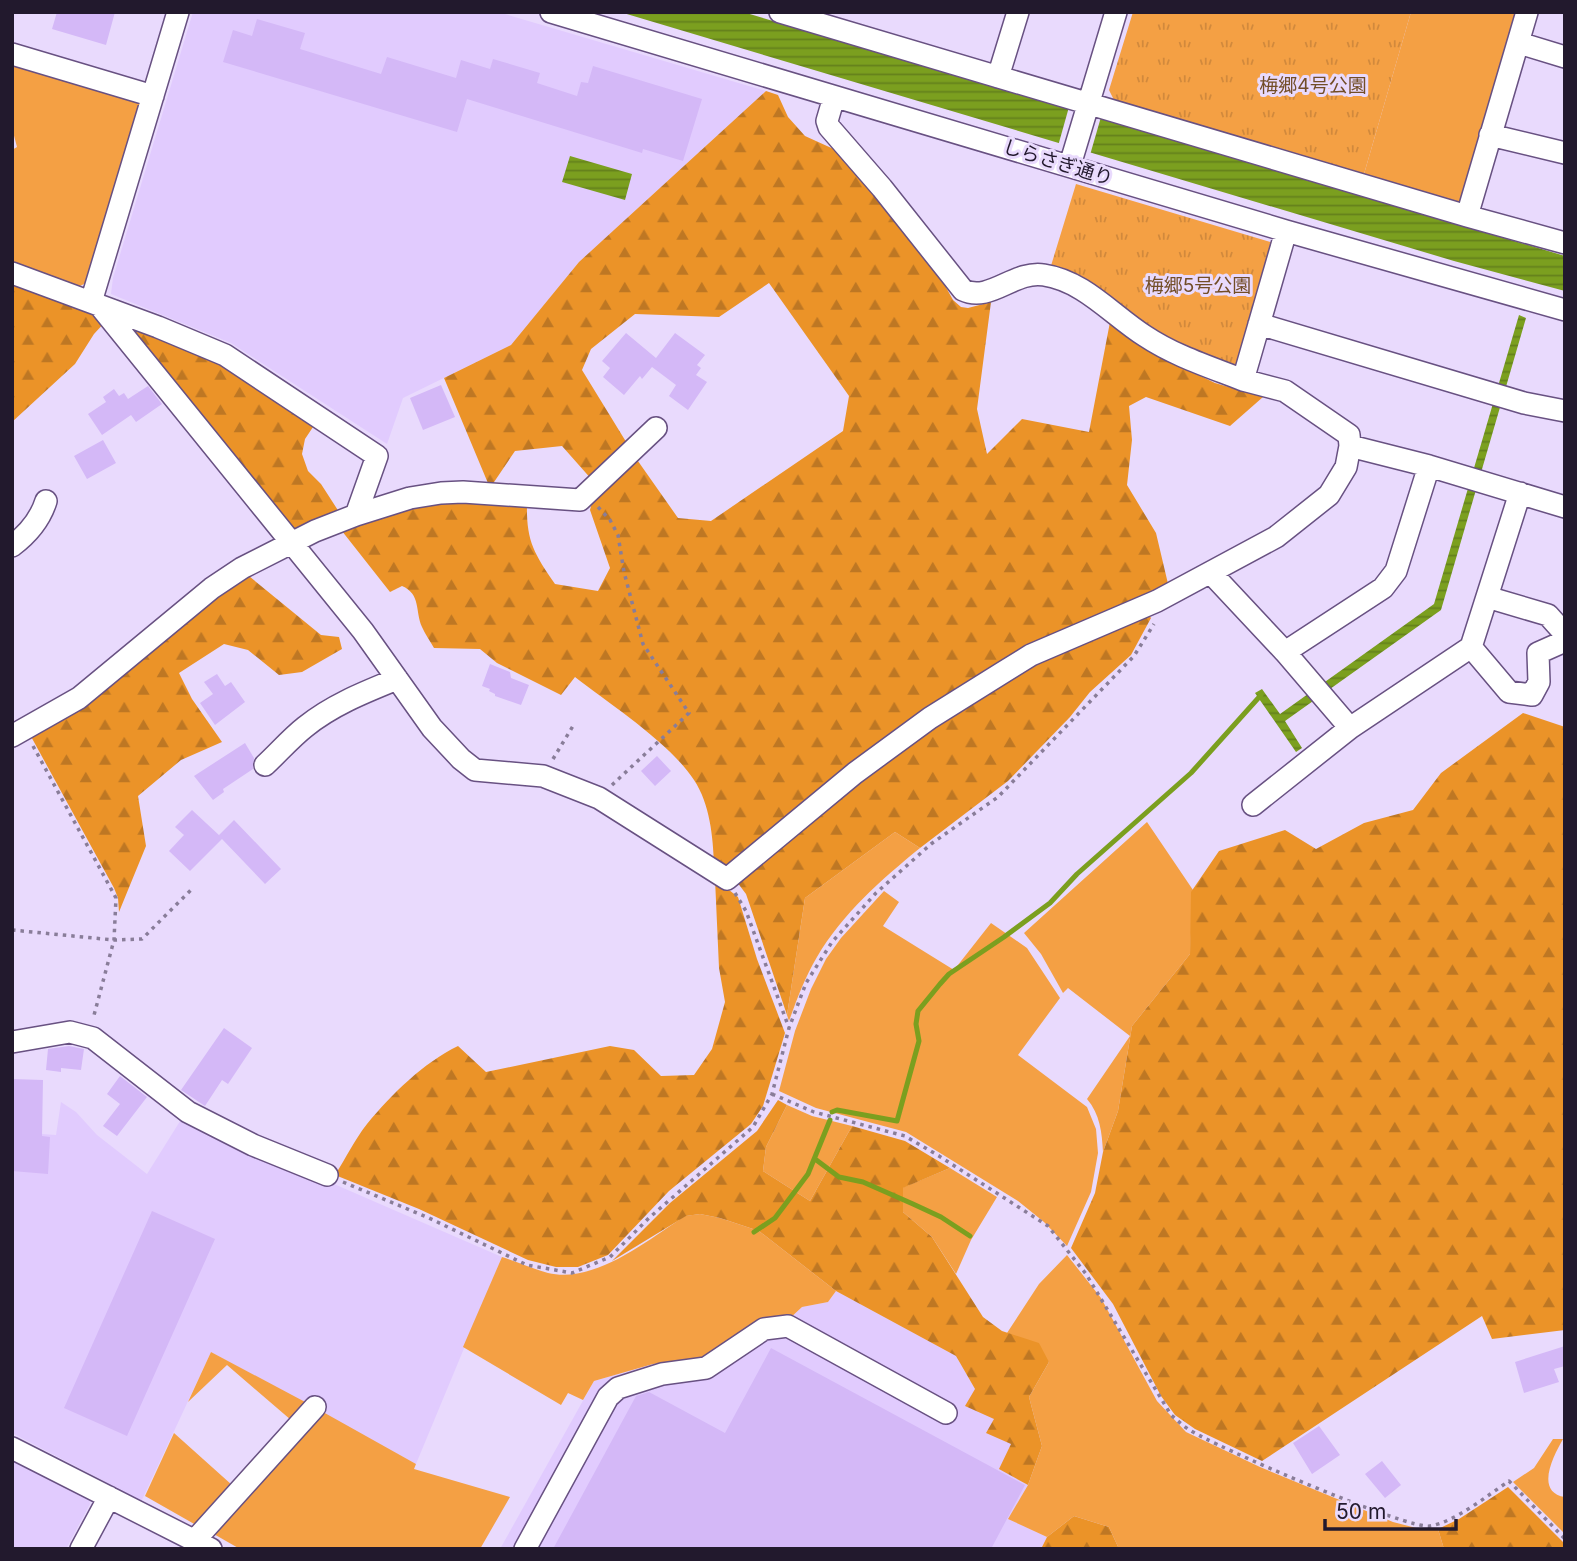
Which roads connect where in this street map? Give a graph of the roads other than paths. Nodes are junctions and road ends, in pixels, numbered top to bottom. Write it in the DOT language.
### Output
graph roads {
  1 [pos="178,12"];
  2 [pos="551,12"];
  3 [pos="780,12"];
  4 [pos="1018,12"];
  5 [pos="1116,12"];
  6 [pos="1527,12"];
  7 [pos="1519,43"];
  8 [pos="12,54"];
  9 [pos="1565,57"];
  10 [pos="998,77"];
  11 [pos="153,96"];
  12 [pos="834,97"];
  13 [pos="1087,109"];
  14 [pos="1490,135"];
  15 [pos="1565,153"];
  16 [pos="1073,158"];
  17 [pos="1467,216"];
  18 [pos="1286,231"];
  19 [pos="1565,243"];
  20 [pos="12,273"];
  21 [pos="95,304"];
  22 [pos="1565,310"];
  23 [pos="1259,324"];
  24 [pos="1243,380"];
  25 [pos="1565,411"];
  26 [pos="656,428"];
  27 [pos="1350,446"];
  28 [pos="1429,466"];
  29 [pos="1520,493"];
  30 [pos="46,501"];
  31 [pos="1565,507"];
  32 [pos="356,514"];
  33 [pos="291,543"];
  34 [pos="12,546"];
  35 [pos="1211,573"];
  36 [pos="1487,597"];
  37 [pos="1565,634"];
  38 [pos="1565,641"];
  39 [pos="1471,647"];
  40 [pos="1285,652"];
  41 [pos="397,679"];
  42 [pos="1350,728"];
  43 [pos="18,732"];
  44 [pos="265,765"];
  45 [pos="1253,805"];
  46 [pos="12,1042"];
  47 [pos="327,1175"];
  48 [pos="315,1407"];
  49 [pos="946,1413"];
  50 [pos="12,1448"];
  51 [pos="108,1497"];
  52 [pos="203,1544"];
  53 [pos="81,1549"];
  54 [pos="525,1549"];
  1 -- 11 [label="street"];
  2 -- 12 [label="street, しらさぎ通り"];
  3 -- 10 [label="street"];
  4 -- 10 [label="street"];
  5 -- 13 [label="street"];
  6 -- 7 [label="street"];
  7 -- 9 [label="street"];
  7 -- 14 [label="street"];
  8 -- 11 [label="street"];
  10 -- 13 [label="street"];
  11 -- 21 [label="street"];
  12 -- 16 [label="street, しらさぎ通り"];
  12 -- 24 [label="street"];
  13 -- 16 [label="street"];
  13 -- 17 [label="street"];
  14 -- 15 [label="street"];
  14 -- 17 [label="street"];
  16 -- 18 [label="street, しらさぎ通り"];
  17 -- 19 [label="street"];
  18 -- 22 [label="street, しらさぎ通り"];
  18 -- 23 [label="street"];
  20 -- 21 [label="street"];
  21 -- 32 [label="street"];
  21 -- 33 [label="street"];
  23 -- 24 [label="street"];
  23 -- 25 [label="street"];
  24 -- 27 [label="street"];
  26 -- 32 [label="street"];
  27 -- 28 [label="street"];
  27 -- 35 [label="street"];
  28 -- 29 [label="street"];
  28 -- 40 [label="street"];
  29 -- 31 [label="street"];
  29 -- 36 [label="street"];
  30 -- 34 [label="street"];
  32 -- 33 [label="street"];
  33 -- 41 [label="street"];
  33 -- 43 [label="street"];
  35 -- 40 [label="street"];
  35 -- 41 [label="street"];
  36 -- 37 [label="street"];
  36 -- 39 [label="street"];
  38 -- 39 [label="street"];
  39 -- 42 [label="street"];
  40 -- 42 [label="street"];
  41 -- 44 [label="street"];
  42 -- 45 [label="street"];
  46 -- 47 [label="street"];
  48 -- 52 [label="street"];
  49 -- 54 [label="street"];
  50 -- 51 [label="street"];
  51 -- 52 [label="street"];
  51 -- 53 [label="street"];
}
